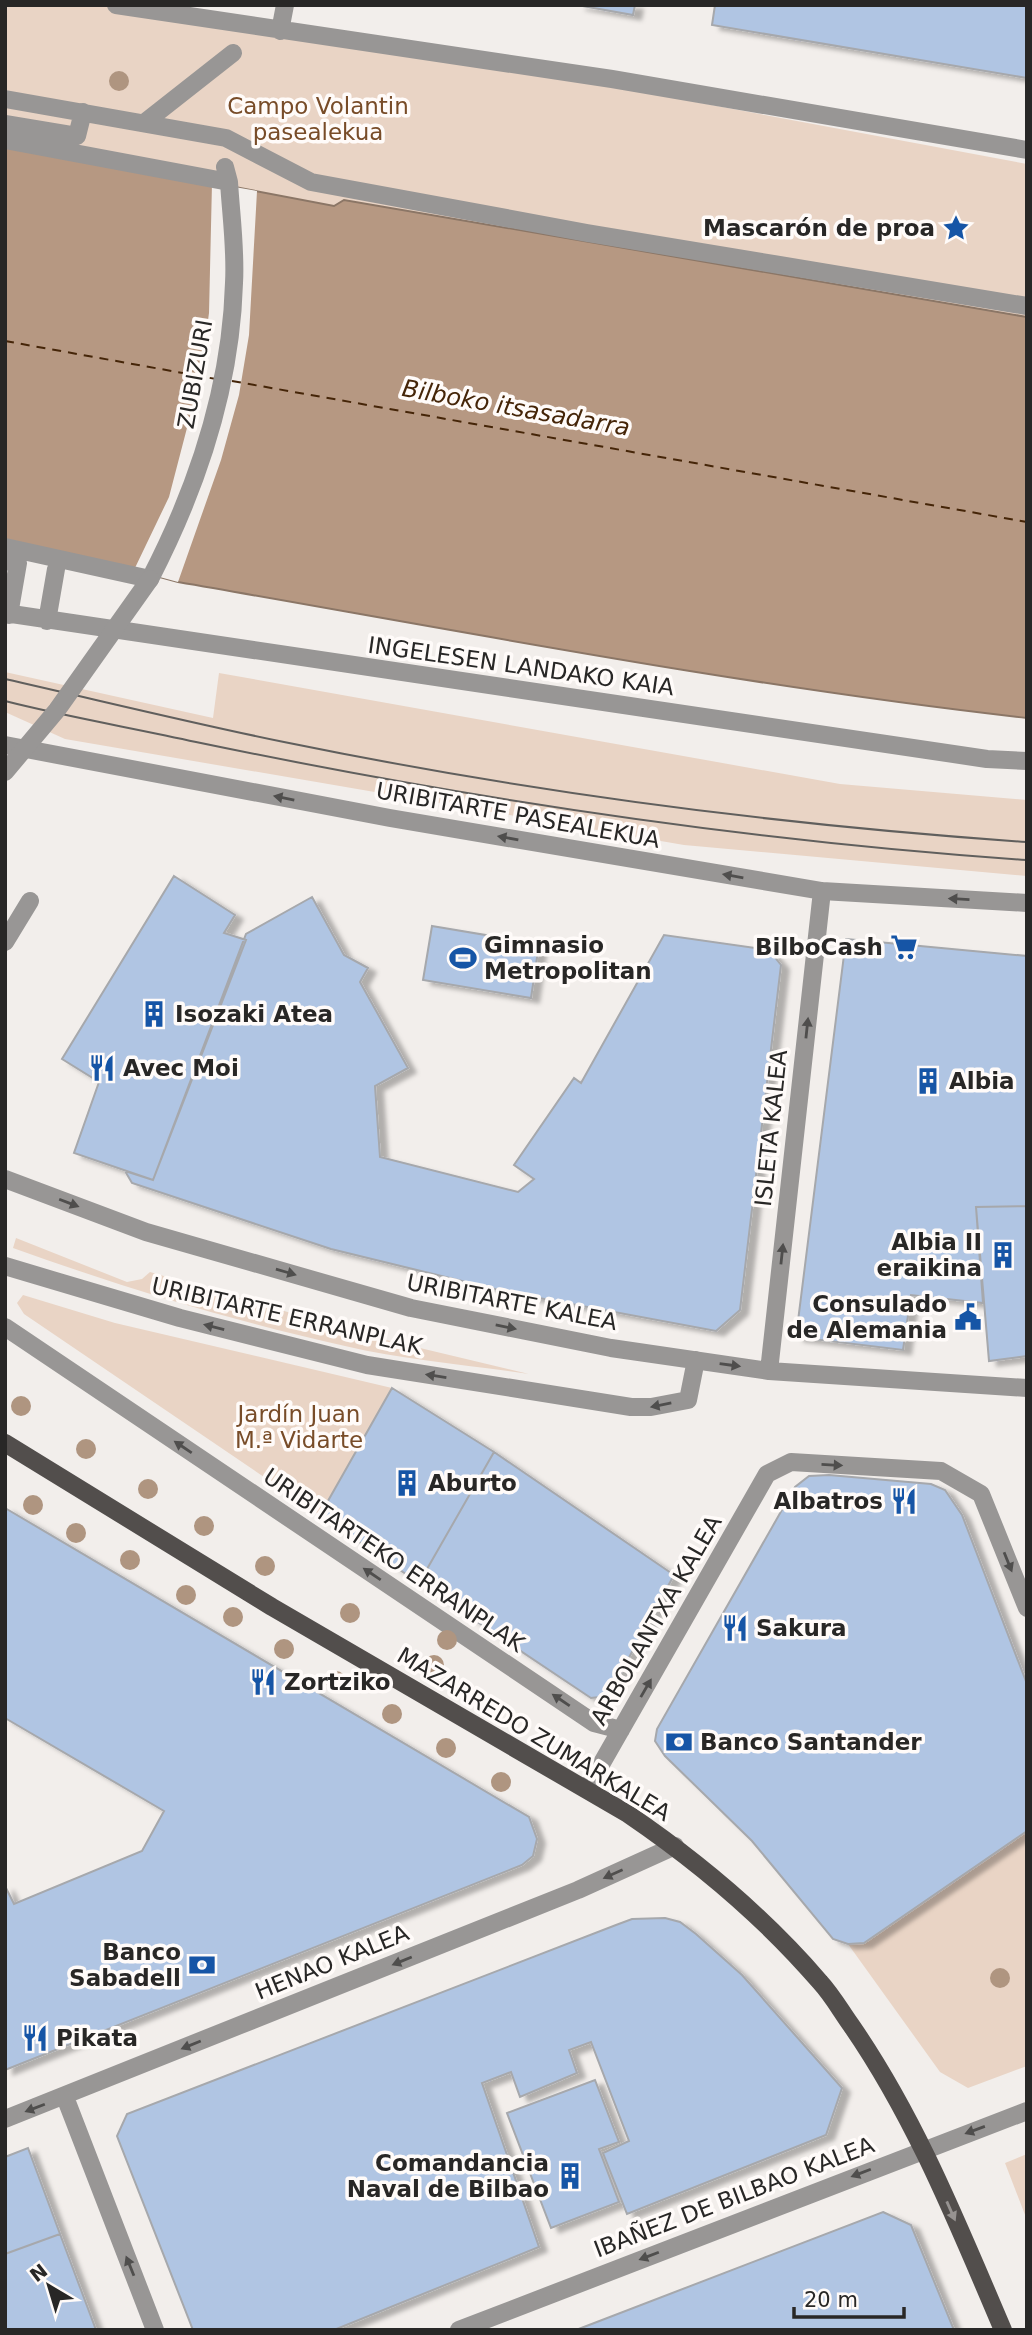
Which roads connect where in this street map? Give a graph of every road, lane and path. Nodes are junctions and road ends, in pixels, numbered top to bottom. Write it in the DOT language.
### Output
graph roads {
  1 [pos="116,5"];
  2 [pos="285,5"];
  3 [pos="280,31"];
  4 [pos="233,53"];
  5 [pos="5,99"];
  6 [pos="83,112"];
  7 [pos="144,123"];
  8 [pos="5,124"];
  9 [pos="5,140"];
  10 [pos="1027,150"];
  11 [pos="1027,306"];
  12 [pos="5,547"];
  13 [pos="11,562"];
  14 [pos="56,569"];
  15 [pos="150,579"];
  16 [pos="7,614"];
  17 [pos="47,621"];
  18 [pos="5,745"];
  19 [pos="1027,761"];
  20 [pos="5,772"];
  21 [pos="822,891"];
  22 [pos="30,901"];
  23 [pos="1027,903"];
  24 [pos="5,942"];
  25 [pos="5,1179"];
  26 [pos="5,1266"];
  27 [pos="5,1327"];
  28 [pos="696,1360"];
  29 [pos="769,1371"];
  30 [pos="1027,1388"];
  31 [pos="5,1443"];
  32 [pos="1027,1608"];
  33 [pos="621,1730"];
  34 [pos="587,1789"];
  35 [pos="675,1846"];
  36 [pos="65,2096"];
  37 [pos="1027,2111"];
  38 [pos="5,2119"];
  39 [pos="924,2149"];
  40 [pos="155,2330"];
  41 [pos="460,2330"];
  42 [pos="1003,2330"];
  1 -- 3 [label="street"];
  2 -- 3 [label="street"];
  3 -- 10 [label="street"];
  4 -- 7 [label="street"];
  5 -- 6 [label="street"];
  6 -- 7 [label="street"];
  6 -- 8 [label="street"];
  7 -- 11 [label="street"];
  9 -- 15 [label="street, ZUBIZURI"];
  12 -- 15 [label="street"];
  13 -- 16 [label="street, INGELESEN LANDAKO KAIA"];
  14 -- 17 [label="street"];
  15 -- 20 [label="street, ZUBIZURI, bridge"];
  16 -- 17 [label="street, INGELESEN LANDAKO KAIA"];
  17 -- 19 [label="street, INGELESEN LANDAKO KAIA"];
  21 -- 18 [label="street, URIBITARTE PASEALEKUA, one-way"];
  23 -- 21 [label="street, URIBITARTE PASEALEKUA, one-way"];
  29 -- 21 [label="street, ISLETA KALEA, one-way"];
  22 -- 24 [label="street"];
  25 -- 28 [label="street, URIBITARTE KALEA, one-way"];
  28 -- 26 [label="street, URIBITARTE ERRANPLAK, one-way"];
  33 -- 27 [label="street, URIBITARTEKO ERRANPLAK, one-way"];
  28 -- 29 [label="street, URIBITARTE KALEA, one-way"];
  29 -- 30 [label="street, URIBITARTE KALEA"];
  31 -- 34 [label="main road, MAZARREDO ZUMARKALEA"];
  33 -- 32 [label="street, ARBOLANTXA KALEA, one-way"];
  33 -- 34 [label="street, ARBOLANTXA KALEA"];
  34 -- 35 [label="main road, MAZARREDO ZUMARKALEA"];
  35 -- 36 [label="street, HENAO KALEA, one-way"];
  35 -- 39 [label="main road, MAZARREDO ZUMARKALEA"];
  36 -- 38 [label="street, HENAO KALEA, one-way"];
  40 -- 36 [label="street, one-way"];
  37 -- 39 [label="street, IBAÑEZ DE BILBAO KALEA, one-way"];
  39 -- 41 [label="street, IBAÑEZ DE BILBAO KALEA, one-way"];
  39 -- 42 [label="main road, MAZARREDO ZUMARKALEA, one-way"];
}
